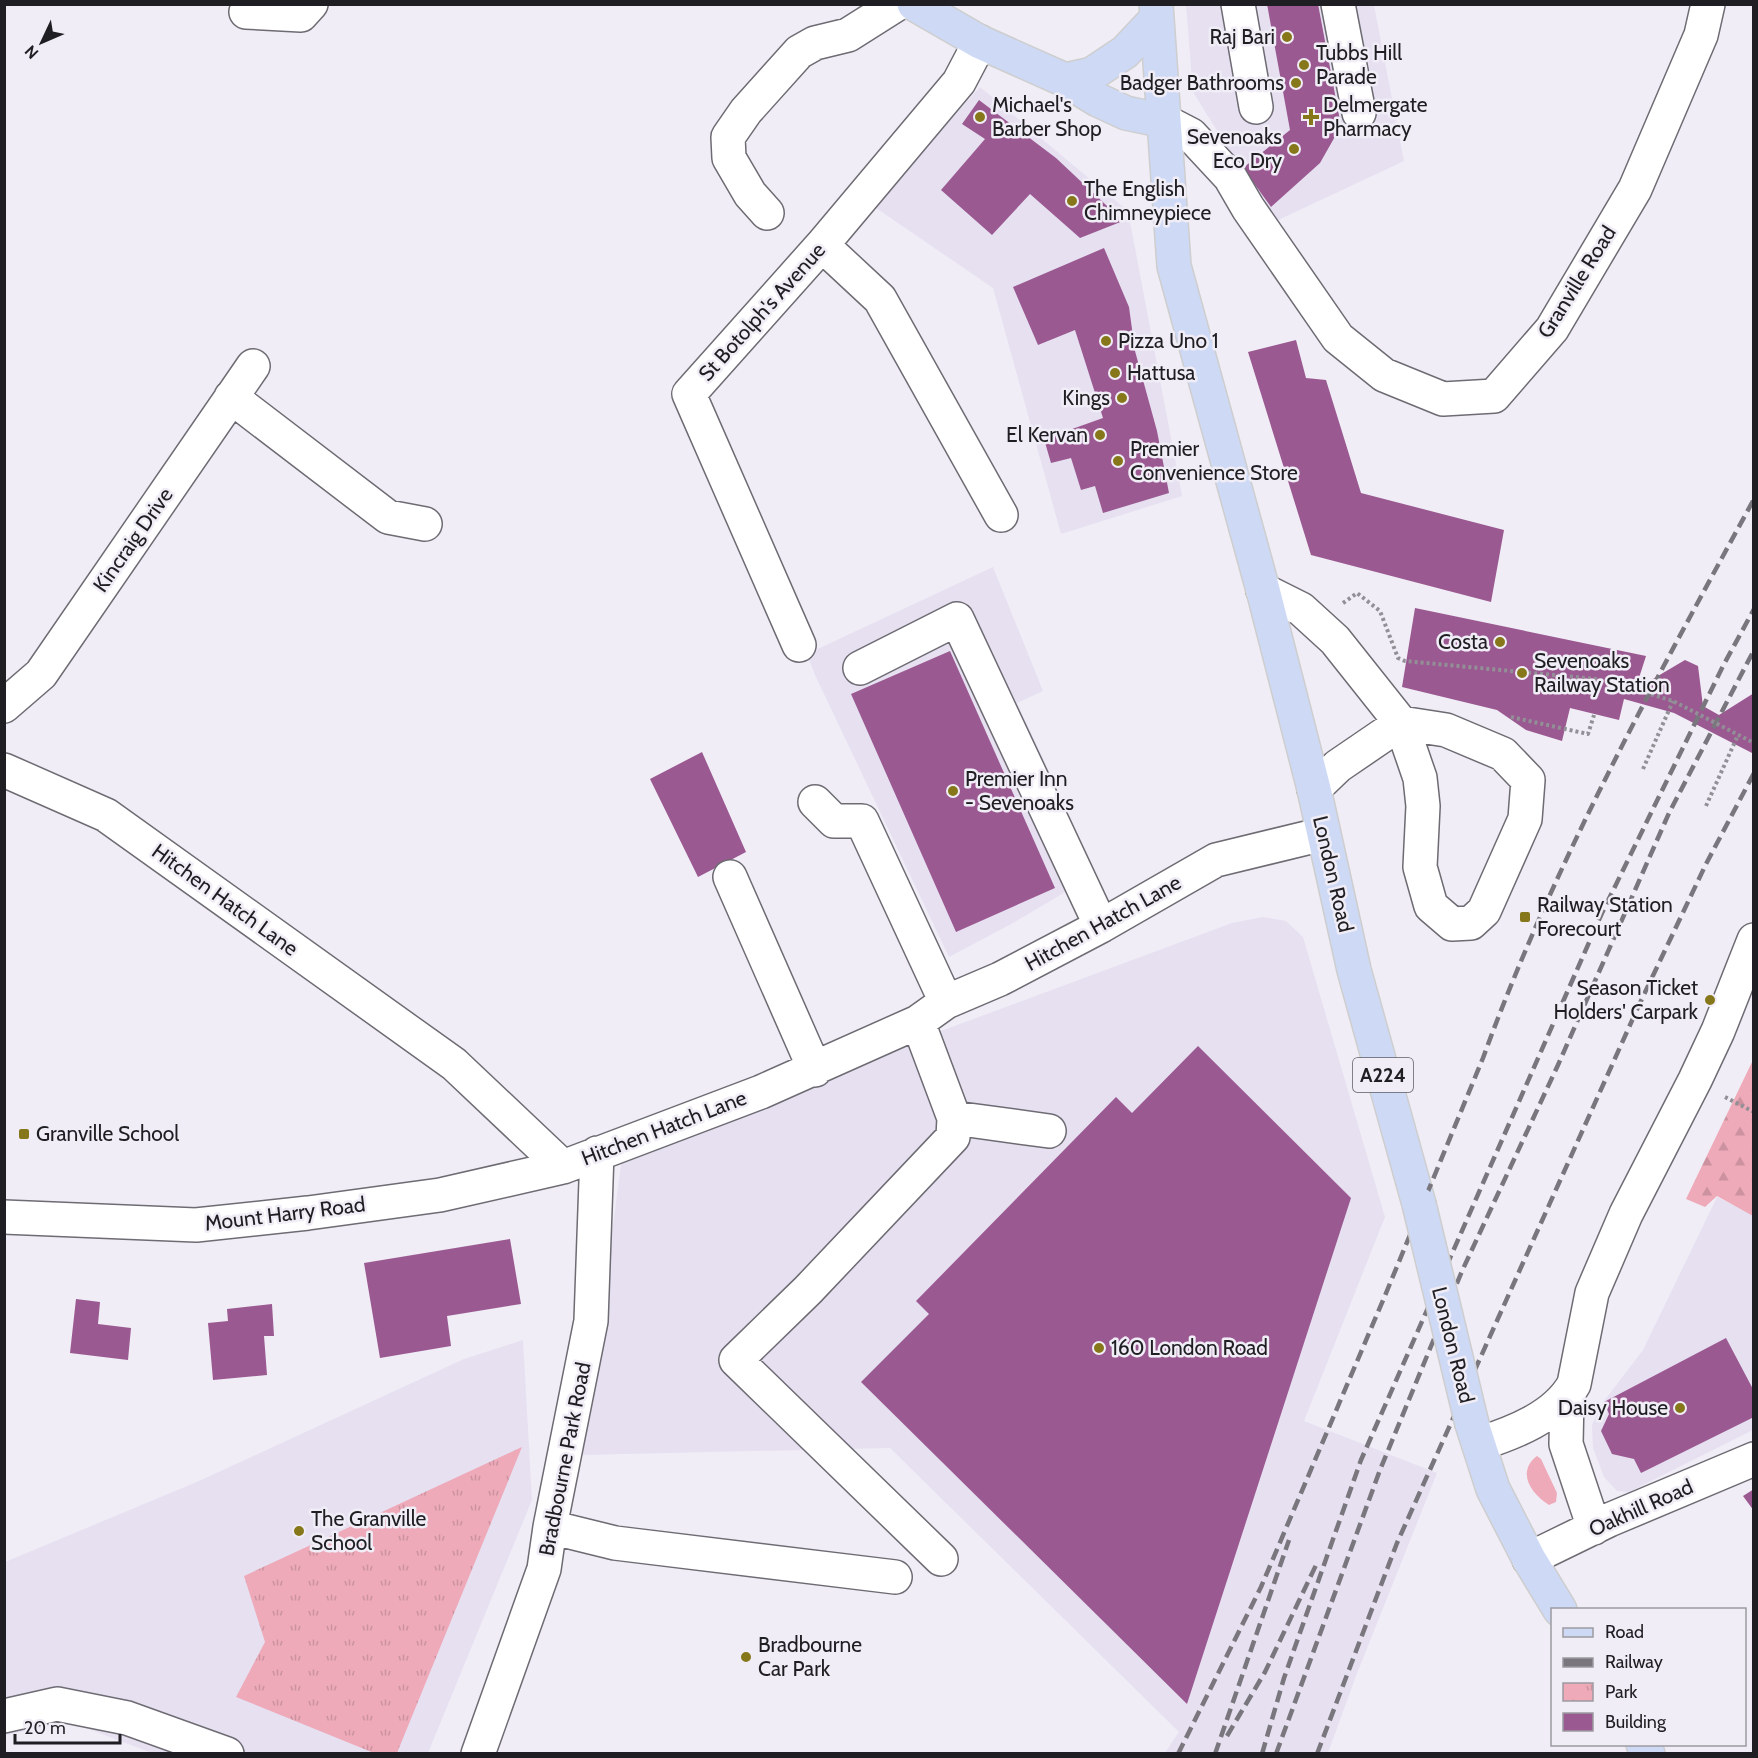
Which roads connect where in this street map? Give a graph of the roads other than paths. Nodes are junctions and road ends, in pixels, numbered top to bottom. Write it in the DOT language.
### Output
graph roads {
  1 [pos="311,4"];
  2 [pos="897,4"];
  3 [pos="914,4"];
  4 [pos="1238,4"];
  5 [pos="1338,4"];
  6 [pos="1708,4"];
  7 [pos="1157,11"];
  8 [pos="246,12"];
  9 [pos="980,42"];
  10 [pos="1065,80"];
  11 [pos="1256,107"];
  12 [pos="1359,113"];
  13 [pos="1164,121"];
  14 [pos="767,213"];
  15 [pos="822,245"];
  16 [pos="253,366"];
  17 [pos="231,397"];
  18 [pos="1001,515"];
  19 [pos="425,524"];
  20 [pos="1263,590"];
  21 [pos="799,645"];
  22 [pos="860,668"];
  23 [pos="4,706"];
  24 [pos="1401,723"];
  25 [pos="4,770"];
  26 [pos="1314,789"];
  27 [pos="815,802"];
  28 [pos="1323,834"];
  29 [pos="730,877"];
  30 [pos="1101,926"];
  31 [pos="1754,940"];
  32 [pos="946,1002"];
  33 [pos="918,1022"];
  34 [pos="814,1070"];
  35 [pos="954,1118"];
  36 [pos="1049,1131"];
  37 [pos="597,1153"];
  38 [pos="563,1167"];
  39 [pos="4,1217"];
  40 [pos="1567,1397"];
  41 [pos="1475,1434"];
  42 [pos="1754,1459"];
  43 [pos="550,1527"];
  44 [pos="1594,1528"];
  45 [pos="941,1559"];
  46 [pos="1529,1559"];
  47 [pos="895,1577"];
  48 [pos="1559,1608"];
  49 [pos="4,1716"];
  50 [pos="227,1754"];
  51 [pos="478,1754"];
  1 -- 8 [label="street"];
  2 -- 14 [label="street"];
  3 -- 9 [label="main road"];
  4 -- 11 [label="street"];
  5 -- 12 [label="street"];
  6 -- 13 [label="street, Granville Road"];
  7 -- 10 [label="main road"];
  7 -- 13 [label="main road, A224"];
  9 -- 10 [label="main road"];
  9 -- 15 [label="street, St Botolph's Avenue"];
  10 -- 13 [label="main road"];
  13 -- 20 [label="main road, London Road / A224"];
  15 -- 18 [label="street"];
  15 -- 21 [label="street, St Botolph's Avenue"];
  16 -- 17 [label="street, Kincraig Drive"];
  17 -- 19 [label="street"];
  17 -- 23 [label="street, Kincraig Drive"];
  20 -- 24 [label="street"];
  20 -- 26 [label="main road, London Road / A224"];
  22 -- 30 [label="street"];
  24 -- 24 [label="street"];
  24 -- 26 [label="street"];
  25 -- 38 [label="street, Hitchen Hatch Lane"];
  26 -- 28 [label="main road, London Road / A224"];
  27 -- 32 [label="street"];
  28 -- 30 [label="street, Hitchen Hatch Lane"];
  28 -- 41 [label="main road, London Road / A224, bridge"];
  29 -- 34 [label="street"];
  30 -- 32 [label="street, Hitchen Hatch Lane"];
  31 -- 40 [label="street"];
  32 -- 33 [label="street, Hitchen Hatch Lane"];
  33 -- 34 [label="street, Hitchen Hatch Lane"];
  33 -- 35 [label="street"];
  34 -- 37 [label="street, Hitchen Hatch Lane"];
  35 -- 36 [label="street"];
  35 -- 45 [label="street"];
  37 -- 38 [label="street, Hitchen Hatch Lane"];
  37 -- 43 [label="street, Bradbourne Park Road"];
  38 -- 39 [label="street, Mount Harry Road"];
  40 -- 41 [label="street"];
  40 -- 44 [label="street"];
  41 -- 46 [label="main road, London Road / A224"];
  42 -- 44 [label="street, Oakhill Road"];
  43 -- 47 [label="street"];
  43 -- 51 [label="street, Bradbourne Park Road"];
  44 -- 46 [label="street, Oakhill Road"];
  46 -- 48 [label="main road, London Road / A224"];
  49 -- 50 [label="street"];
}
